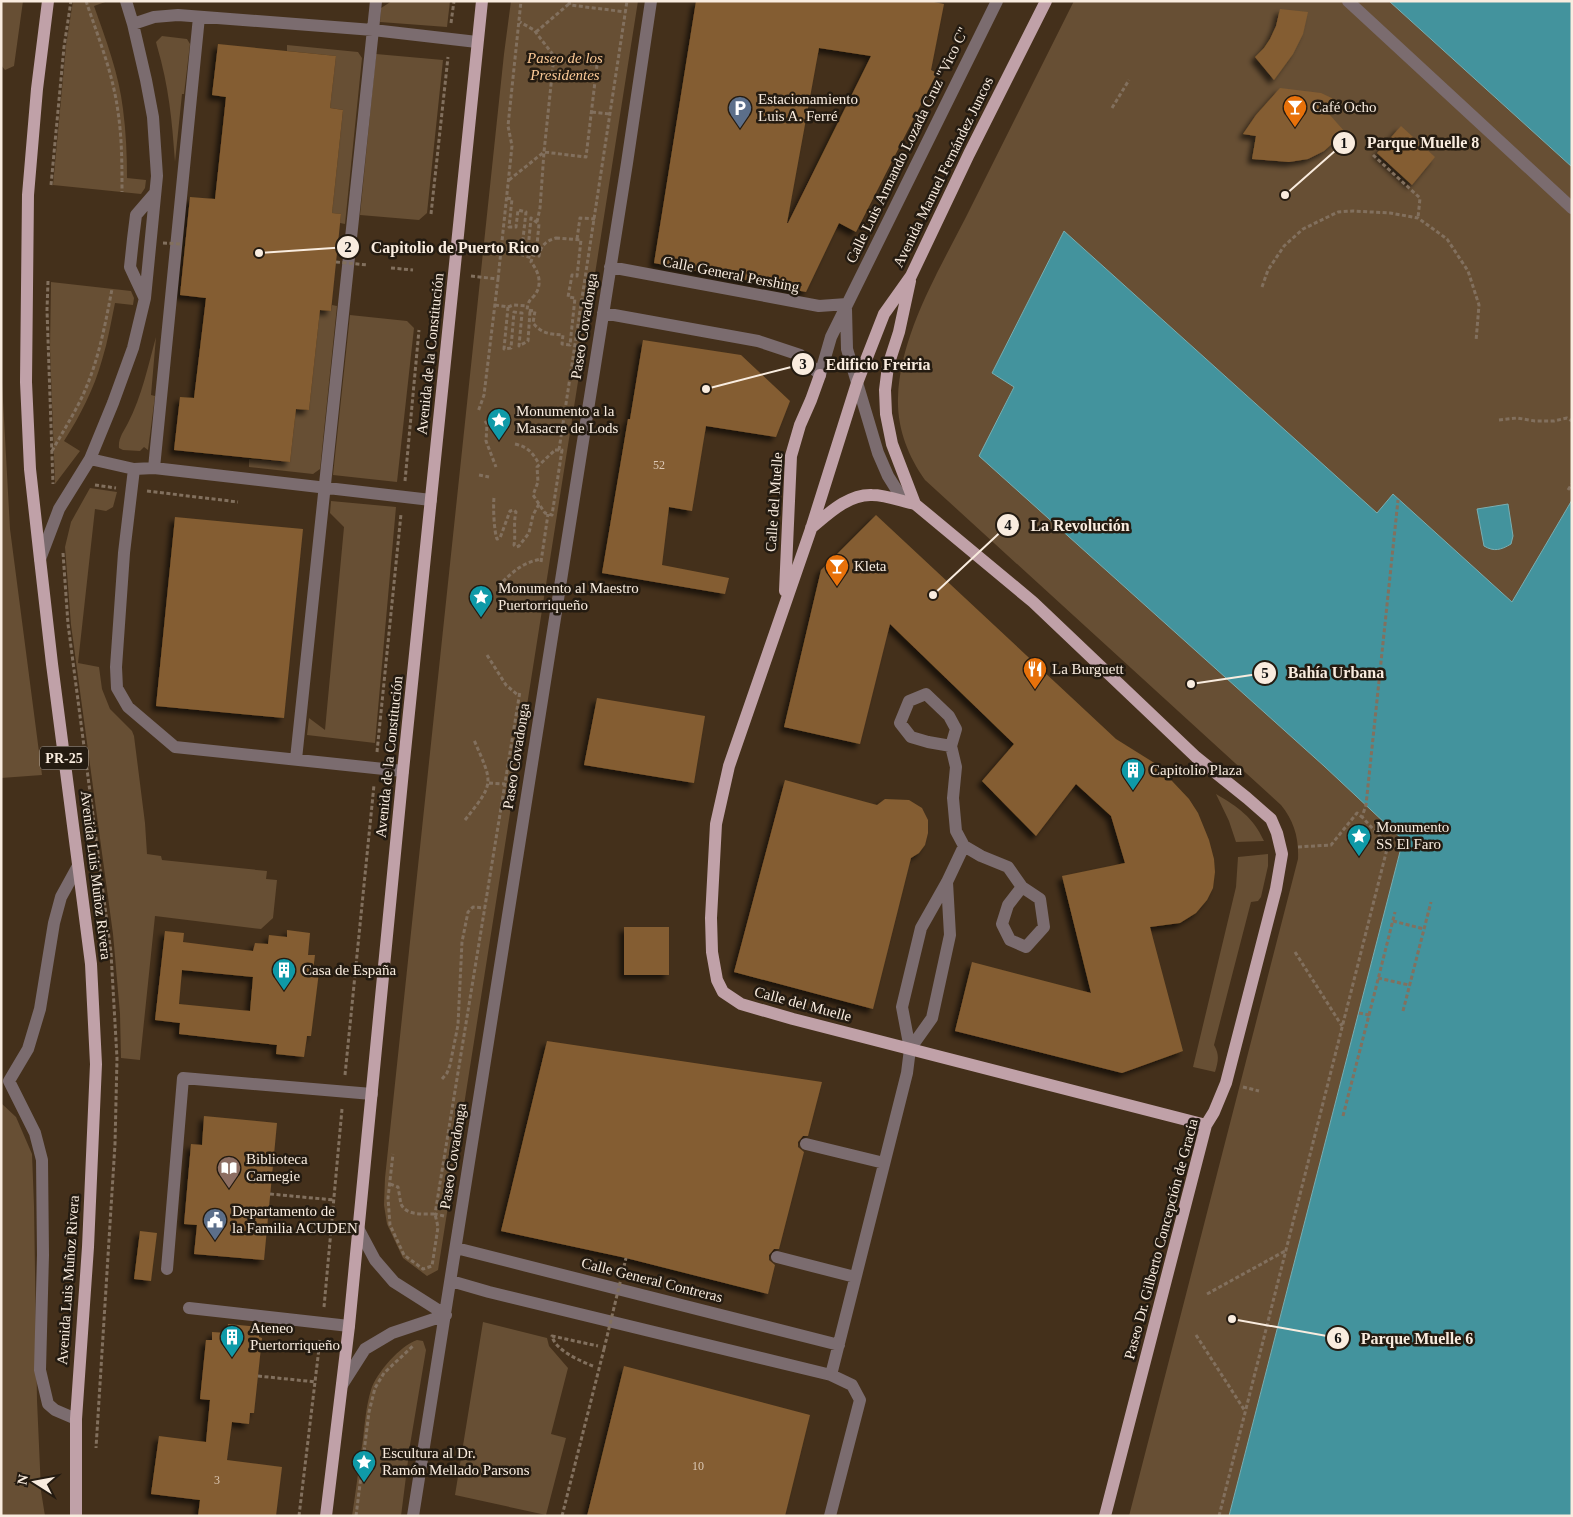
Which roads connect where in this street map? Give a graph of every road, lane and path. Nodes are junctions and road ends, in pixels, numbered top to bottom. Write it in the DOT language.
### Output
graph roads {
  1 [pos="48,1"];
  2 [pos="71,1"];
  3 [pos="86,1"];
  4 [pos="126,1"];
  5 [pos="180,1"];
  6 [pos="376,1"];
  7 [pos="454,1"];
  8 [pos="482,1"];
  9 [pos="521,1"];
  10 [pos="627,1"];
  11 [pos="651,1"];
  12 [pos="997,1"];
  13 [pos="1046,1"];
  14 [pos="1348,1"];
  15 [pos="570,2"];
  16 [pos="626,12"];
  17 [pos="178,15"];
  18 [pos="199,17"];
  19 [pos="519,22"];
  20 [pos="133,24"];
  21 [pos="373,30"];
  22 [pos="536,32"];
  23 [pos="450,39"];
  24 [pos="477,42"];
  25 [pos="554,60"];
  26 [pos="1129,80"];
  27 [pos="1112,108"];
  28 [pos="592,112"];
  29 [pos="610,114"];
  30 [pos="544,152"];
  31 [pos="1373,155"];
  32 [pos="508,181"];
  33 [pos="51,185"];
  34 [pos="122,192"];
  35 [pos="506,198"];
  36 [pos="1572,208"];
  37 [pos="431,214"];
  38 [pos="1418,218"];
  39 [pos="595,219"];
  40 [pos="536,222"];
  41 [pos="577,239"];
  42 [pos="163,243"];
  43 [pos="181,244"];
  44 [pos="501,252"];
  45 [pos="536,255"];
  46 [pos="532,258"];
  47 [pos="336,262"];
  48 [pos="368,265"];
  49 [pos="610,267"];
  50 [pos="392,268"];
  51 [pos="413,270"];
  52 [pos="911,276"];
  53 [pos="481,278"];
  54 [pos="498,280"];
  55 [pos="48,281"];
  56 [pos="1262,287"];
  57 [pos="112,289"];
  58 [pos="847,304"];
  59 [pos="495,305"];
  60 [pos="527,306"];
  61 [pos="508,307"];
  62 [pos="530,310"];
  63 [pos="603,313"];
  64 [pos="419,330"];
  65 [pos="1476,341"];
  66 [pos="820,375"];
  67 [pos="856,383"];
  68 [pos="478,412"];
  69 [pos="1499,420"];
  70 [pos="1572,421"];
  71 [pos="485,422"];
  72 [pos="515,444"];
  73 [pos="559,450"];
  74 [pos="51,453"];
  75 [pos="90,459"];
  76 [pos="539,464"];
  77 [pos="496,466"];
  78 [pos="154,468"];
  79 [pos="134,470"];
  80 [pos="480,475"];
  81 [pos="489,477"];
  82 [pos="1572,484"];
  83 [pos="325,487"];
  84 [pos="1568,490"];
  85 [pos="403,496"];
  86 [pos="494,498"];
  87 [pos="431,500"];
  88 [pos="1398,500"];
  89 [pos="539,504"];
  90 [pos="915,504"];
  91 [pos="62,505"];
  92 [pos="548,514"];
  93 [pos="811,529"];
  94 [pos="40,559"];
  95 [pos="498,586"];
  96 [pos="784,606"];
  97 [pos="487,656"];
  98 [pos="520,691"];
  99 [pos="519,696"];
  100 [pos="474,740"];
  101 [pos="952,746"];
  102 [pos="296,759"];
  103 [pos="376,768"];
  104 [pos="403,771"];
  105 [pos="489,782"];
  106 [pos="504,784"];
  107 [pos="1362,817"];
  108 [pos="465,820"];
  109 [pos="1319,845"];
  110 [pos="964,846"];
  111 [pos="78,866"];
  112 [pos="947,882"];
  113 [pos="1022,887"];
  114 [pos="1431,902"];
  115 [pos="485,908"];
  116 [pos="1395,912"];
  117 [pos="1393,921"];
  118 [pos="1424,929"];
  119 [pos="1295,952"];
  120 [pos="1378,978"];
  121 [pos="1410,985"];
  122 [pos="1403,1011"];
  123 [pos="1359,1013"];
  124 [pos="1369,1015"];
  125 [pos="1342,1026"];
  126 [pos="910,1049"];
  127 [pos="5,1079"];
  128 [pos="442,1079"];
  129 [pos="343,1092"];
  130 [pos="372,1094"];
  131 [pos="1343,1116"];
  132 [pos="1206,1125"];
  133 [pos="806,1144"];
  134 [pos="393,1154"];
  135 [pos="884,1163"];
  136 [pos="390,1184"];
  137 [pos="270,1194"];
  138 [pos="334,1200"];
  139 [pos="435,1214"];
  140 [pos="459,1219"];
  141 [pos="359,1230"];
  142 [pos="456,1248"];
  143 [pos="1286,1250"];
  144 [pos="777,1257"];
  145 [pos="626,1258"];
  146 [pos="167,1269"];
  147 [pos="856,1277"];
  148 [pos="451,1280"];
  149 [pos="1207,1294"];
  150 [pos="188,1308"];
  151 [pos="446,1315"];
  152 [pos="322,1323"];
  153 [pos="349,1326"];
  154 [pos="1196,1335"];
  155 [pos="417,1344"];
  156 [pos="839,1345"];
  157 [pos="598,1346"];
  158 [pos="593,1366"];
  159 [pos="831,1375"];
  160 [pos="258,1376"];
  161 [pos="316,1382"];
  162 [pos="342,1385"];
  163 [pos="1245,1411"];
  164 [pos="76,1419"];
  165 [pos="76,1516"];
  166 [pos="299,1516"];
  167 [pos="326,1516"];
  168 [pos="356,1516"];
  169 [pos="413,1516"];
  170 [pos="562,1516"];
  171 [pos="830,1516"];
  172 [pos="1105,1516"];
  173 [pos="1219,1516"];
  1 -- 94 [label="main road, Avenida Luis Muñoz Rivera / PR-25"];
  2 -- 33 [label="path"];
  3 -- 34 [label="path"];
  4 -- 20 [label="street"];
  5 -- 17 [label="street"];
  6 -- 21 [label="street"];
  7 -- 23 [label="path"];
  8 -- 24 [label="main road, Avenida de la Constitución"];
  9 -- 19 [label="path"];
  10 -- 16 [label="path"];
  11 -- 49 [label="street, Paseo Covadonga"];
  12 -- 58 [label="street, Calle Luis Armando Lozada Cruz \"Vico C\""];
  13 -- 52 [label="main road, Avenida Manuel Fernández Juncos"];
  14 -- 36 [label="street"];
  15 -- 16 [label="path"];
  15 -- 22 [label="path"];
  16 -- 29 [label="path"];
  17 -- 18 [label="street"];
  17 -- 20 [label="street"];
  18 -- 21 [label="street"];
  18 -- 78 [label="street"];
  19 -- 22 [label="path"];
  19 -- 32 [label="path"];
  20 -- 75 [label="street"];
  21 -- 23 [label="street"];
  21 -- 83 [label="street"];
  22 -- 25 [label="path"];
  23 -- 24 [label="street"];
  23 -- 37 [label="path"];
  24 -- 87 [label="main road, Avenida de la Constitución"];
  25 -- 28 [label="path"];
  25 -- 30 [label="path"];
  26 -- 27 [label="path"];
  28 -- 29 [label="path"];
  28 -- 30 [label="path"];
  29 -- 39 [label="path"];
  30 -- 32 [label="path"];
  30 -- 40 [label="path"];
  31 -- 38 [label="path"];
  32 -- 35 [label="path"];
  35 -- 40 [label="path"];
  35 -- 44 [label="path"];
  38 -- 56 [label="path"];
  38 -- 65 [label="path"];
  39 -- 41 [label="path"];
  39 -- 73 [label="path"];
  40 -- 45 [label="path"];
  41 -- 45 [label="path"];
  41 -- 62 [label="path"];
  42 -- 43 [label="path, bridge"];
  44 -- 46 [label="path"];
  44 -- 54 [label="path"];
  45 -- 46 [label="path"];
  46 -- 60 [label="path"];
  47 -- 48 [label="path, bridge"];
  49 -- 58 [label="street, Calle General Pershing"];
  49 -- 63 [label="street, Paseo Covadonga"];
  50 -- 51 [label="path"];
  52 -- 67 [label="main road, Avenida Manuel Fernández Juncos"];
  52 -- 90 [label="main road, Paseo Dr. Gilberto Concepción de Gracia"];
  53 -- 54 [label="path"];
  54 -- 59 [label="path"];
  55 -- 74 [label="path"];
  57 -- 74 [label="path"];
  58 -- 66 [label="street, Calle Luis Armando Lozada Cruz \"Vico C\""];
  58 -- 67 [label="street"];
  59 -- 61 [label="path"];
  59 -- 68 [label="path"];
  60 -- 61 [label="path"];
  60 -- 62 [label="path"];
  61 -- 62 [label="path"];
  63 -- 66 [label="street"];
  63 -- 140 [label="street, Paseo Covadonga"];
  64 -- 85 [label="path"];
  66 -- 96 [label="main road, Calle del Muelle"];
  67 -- 90 [label="street"];
  67 -- 93 [label="main road, Calle del Muelle"];
  69 -- 70 [label="path"];
  71 -- 77 [label="path"];
  72 -- 76 [label="path"];
  73 -- 76 [label="path"];
  73 -- 92 [label="path"];
  74 -- 91 [label="path"];
  75 -- 79 [label="street"];
  75 -- 91 [label="street"];
  76 -- 89 [label="path"];
  78 -- 79 [label="street"];
  78 -- 83 [label="street"];
  79 -- 102 [label="street"];
  80 -- 81 [label="path"];
  82 -- 84 [label="path"];
  83 -- 85 [label="street"];
  83 -- 102 [label="street"];
  85 -- 87 [label="street"];
  85 -- 103 [label="path"];
  86 -- 89 [label="path"];
  87 -- 104 [label="main road, Avenida de la Constitución"];
  88 -- 107 [label="path"];
  89 -- 92 [label="path"];
  90 -- 93 [label="main road"];
  90 -- 132 [label="main road, Paseo Dr. Gilberto Concepción de Gracia"];
  91 -- 94 [label="street"];
  92 -- 95 [label="path"];
  93 -- 96 [label="main road, Calle del Muelle"];
  94 -- 111 [label="main road, Avenida Luis Muñoz Rivera / PR-25"];
  96 -- 126 [label="main road, Calle del Muelle"];
  97 -- 99 [label="path"];
  98 -- 99 [label="path"];
  99 -- 106 [label="path"];
  100 -- 105 [label="path"];
  101 -- 101 [label="street"];
  101 -- 110 [label="street"];
  102 -- 103 [label="street"];
  103 -- 104 [label="street"];
  103 -- 129 [label="path"];
  104 -- 130 [label="main road, Avenida de la Constitución"];
  105 -- 106 [label="path"];
  105 -- 108 [label="path"];
  106 -- 115 [label="path"];
  107 -- 109 [label="path"];
  107 -- 125 [label="path"];
  110 -- 112 [label="street"];
  110 -- 113 [label="street"];
  111 -- 127 [label="street"];
  111 -- 164 [label="main road, Avenida Luis Muñoz Rivera / PR-25"];
  112 -- 126 [label="street"];
  112 -- 126 [label="street"];
  114 -- 118 [label="path"];
  115 -- 128 [label="path"];
  115 -- 139 [label="path"];
  116 -- 117 [label="path"];
  117 -- 118 [label="path"];
  117 -- 120 [label="path"];
  118 -- 121 [label="path"];
  119 -- 125 [label="path"];
  120 -- 121 [label="path"];
  120 -- 124 [label="path"];
  121 -- 122 [label="path"];
  123 -- 124 [label="path"];
  124 -- 131 [label="path"];
  125 -- 143 [label="path"];
  126 -- 132 [label="main road, Calle del Muelle"];
  126 -- 135 [label="street"];
  127 -- 164 [label="street"];
  129 -- 130 [label="street"];
  129 -- 138 [label="path"];
  129 -- 146 [label="street"];
  130 -- 141 [label="main road, Avenida de la Constitución"];
  132 -- 172 [label="main road, Paseo Dr. Gilberto Concepción de Gracia"];
  133 -- 135 [label="street"];
  134 -- 136 [label="path"];
  135 -- 147 [label="street"];
  136 -- 139 [label="path"];
  136 -- 139 [label="path"];
  137 -- 138 [label="path"];
  138 -- 152 [label="path"];
  139 -- 140 [label="path"];
  140 -- 142 [label="street, Paseo Covadonga"];
  141 -- 151 [label="street"];
  141 -- 153 [label="main road, Avenida de la Constitución"];
  142 -- 148 [label="street, Paseo Covadonga"];
  142 -- 156 [label="street, Calle General Contreras"];
  143 -- 149 [label="path"];
  143 -- 163 [label="path"];
  144 -- 147 [label="street"];
  145 -- 170 [label="path, bridge"];
  147 -- 156 [label="street"];
  148 -- 151 [label="street, Paseo Covadonga"];
  148 -- 159 [label="street"];
  150 -- 152 [label="street"];
  151 -- 162 [label="street"];
  151 -- 169 [label="street, Paseo Covadonga"];
  152 -- 153 [label="street"];
  152 -- 161 [label="path"];
  153 -- 162 [label="main road, Avenida de la Constitución"];
  154 -- 163 [label="path"];
  155 -- 168 [label="path"];
  156 -- 159 [label="street"];
  157 -- 158 [label="path"];
  159 -- 171 [label="street"];
  160 -- 161 [label="path"];
  161 -- 166 [label="path"];
  162 -- 167 [label="main road, Avenida de la Constitución"];
  163 -- 173 [label="path"];
  164 -- 165 [label="main road, Avenida Luis Muñoz Rivera / PR-25"];
}
